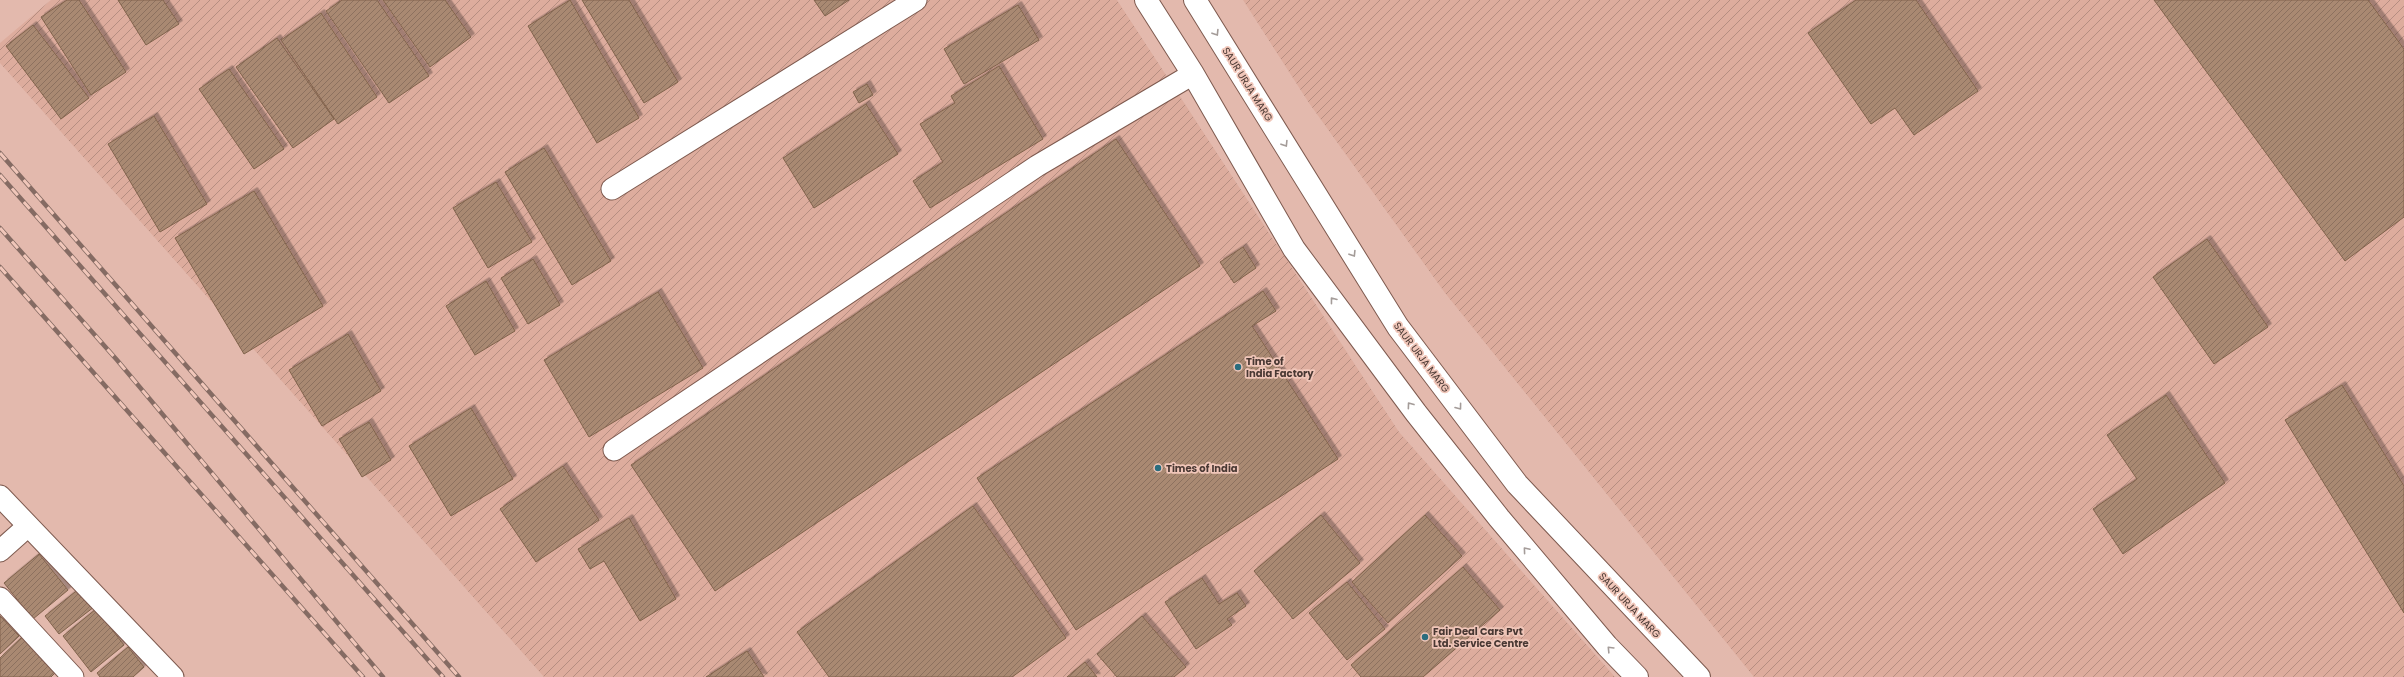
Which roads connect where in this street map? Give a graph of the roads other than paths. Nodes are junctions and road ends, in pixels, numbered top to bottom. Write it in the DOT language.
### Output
graph roads {
  1 [pos="916,0"];
  2 [pos="1146,0"];
  3 [pos="1195,0"];
  4 [pos="1194,74"];
  5 [pos="612,189"];
  6 [pos="614,450"];
  7 [pos="0,496"];
  8 [pos="28,526"];
  9 [pos="0,551"];
  10 [pos="0,598"];
  11 [pos="73,677"];
  12 [pos="173,677"];
  13 [pos="1637,677"];
  14 [pos="1699,677"];
  1 -- 5 [label="street"];
  2 -- 4 [label="street"];
  3 -- 14 [label="street, SAUR URJA MARG, one-way"];
  4 -- 6 [label="street"];
  13 -- 4 [label="street, one-way"];
  7 -- 8 [label="street"];
  8 -- 9 [label="street"];
  8 -- 12 [label="street"];
  10 -- 11 [label="street"];
}
